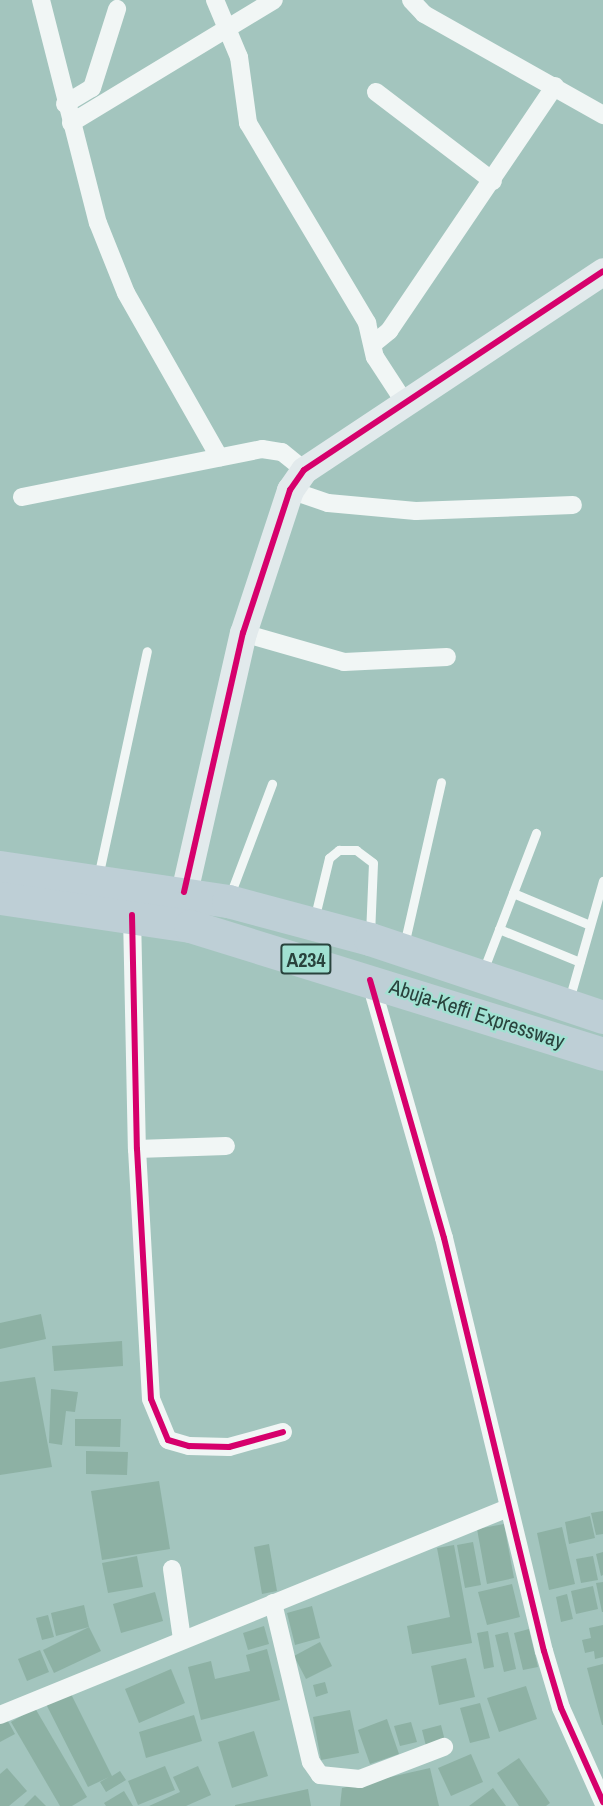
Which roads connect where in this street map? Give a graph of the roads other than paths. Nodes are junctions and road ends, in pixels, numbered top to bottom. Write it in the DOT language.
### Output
graph roads {
  1 [pos="40,0"];
  2 [pos="215,0"];
  3 [pos="274,0"];
  4 [pos="411,0"];
  5 [pos="117,9"];
  6 [pos="228,26"];
  7 [pos="555,86"];
  8 [pos="375,92"];
  9 [pos="65,104"];
  10 [pos="603,115"];
  11 [pos="70,123"];
  12 [pos="493,182"];
  13 [pos="603,271"];
  14 [pos="373,345"];
  15 [pos="405,403"];
  16 [pos="219,457"];
  17 [pos="297,480"];
  18 [pos="22,496"];
  19 [pos="573,505"];
  20 [pos="243,633"];
  21 [pos="147,651"];
  22 [pos="447,657"];
  23 [pos="441,782"];
  24 [pos="272,784"];
  25 [pos="536,833"];
  26 [pos="0,867"];
  27 [pos="97,880"];
  28 [pos="603,881"];
  29 [pos="184,892"];
  30 [pos="513,893"];
  31 [pos="0,898"];
  32 [pos="228,900"];
  33 [pos="132,915"];
  34 [pos="313,924"];
  35 [pos="590,925"];
  36 [pos="499,929"];
  37 [pos="370,939"];
  38 [pos="402,950"];
  39 [pos="580,962"];
  40 [pos="481,976"];
  41 [pos="370,980"];
  42 [pos="568,1005"];
  43 [pos="603,1017"];
  44 [pos="603,1054"];
  45 [pos="226,1146"];
  46 [pos="137,1149"];
  47 [pos="283,1432"];
  48 [pos="508,1508"];
  49 [pos="172,1569"];
  50 [pos="273,1603"];
  51 [pos="182,1639"];
  52 [pos="0,1715"];
  53 [pos="444,1747"];
  54 [pos="597,1802"];
  1 -- 9 [label="street"];
  2 -- 6 [label="street"];
  3 -- 6 [label="street"];
  4 -- 7 [label="street"];
  5 -- 9 [label="street"];
  6 -- 11 [label="street"];
  6 -- 14 [label="street"];
  7 -- 10 [label="street"];
  7 -- 12 [label="street"];
  8 -- 12 [label="street"];
  9 -- 11 [label="street"];
  11 -- 16 [label="street"];
  12 -- 14 [label="street"];
  13 -- 15 [label="street"];
  14 -- 15 [label="street"];
  15 -- 17 [label="street"];
  16 -- 17 [label="street"];
  16 -- 18 [label="street"];
  17 -- 19 [label="street"];
  17 -- 20 [label="street"];
  20 -- 22 [label="street"];
  20 -- 29 [label="street"];
  21 -- 27 [label="lane"];
  23 -- 38 [label="lane"];
  24 -- 32 [label="lane"];
  25 -- 30 [label="lane"];
  26 -- 27 [label="highway, Abuja-Keffi Expressway / A234"];
  27 -- 29 [label="highway, Abuja-Keffi Expressway / A234"];
  28 -- 35 [label="lane"];
  29 -- 32 [label="highway, Abuja-Keffi Expressway / A234"];
  30 -- 35 [label="lane"];
  30 -- 36 [label="lane"];
  31 -- 33 [label="highway, Abuja-Keffi Expressway / A234"];
  32 -- 34 [label="highway, Abuja-Keffi Expressway / A234"];
  33 -- 41 [label="highway, Abuja-Keffi Expressway / A234"];
  33 -- 46 [label="street"];
  34 -- 37 [label="highway, Abuja-Keffi Expressway / A234"];
  34 -- 37 [label="lane"];
  35 -- 39 [label="lane"];
  36 -- 39 [label="lane"];
  36 -- 40 [label="lane"];
  37 -- 38 [label="highway, Abuja-Keffi Expressway / A234"];
  38 -- 40 [label="highway, Abuja-Keffi Expressway / A234"];
  39 -- 42 [label="lane"];
  40 -- 42 [label="highway, Abuja-Keffi Expressway / A234"];
  41 -- 44 [label="highway, Abuja-Keffi Expressway / A234"];
  41 -- 48 [label="street"];
  42 -- 43 [label="highway, Abuja-Keffi Expressway / A234"];
  45 -- 46 [label="street"];
  46 -- 47 [label="street"];
  48 -- 50 [label="street"];
  48 -- 54 [label="street"];
  49 -- 51 [label="street"];
  50 -- 51 [label="street"];
  50 -- 53 [label="street"];
  51 -- 52 [label="street"];
}
